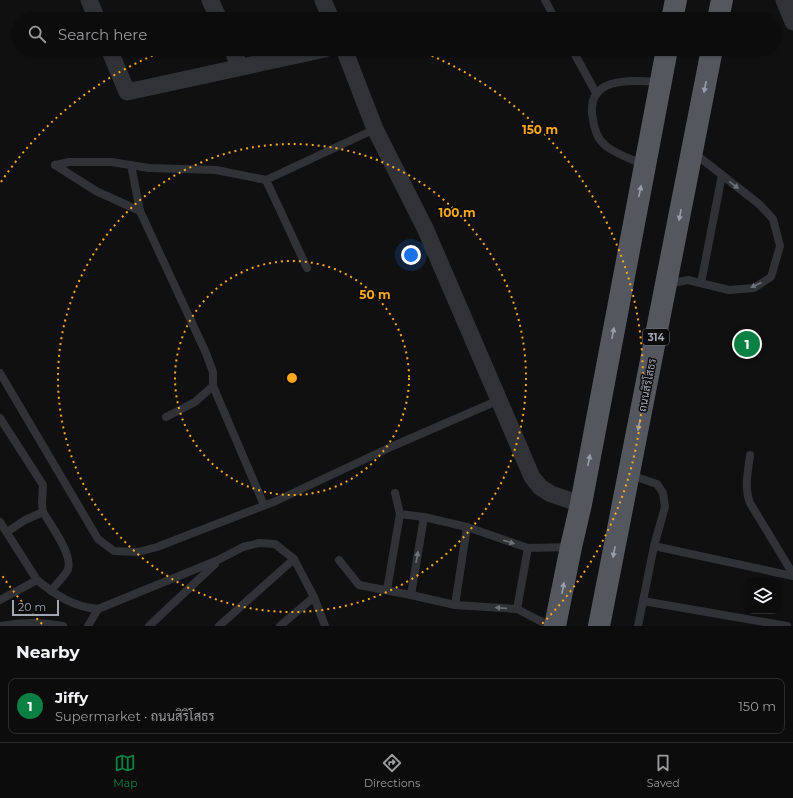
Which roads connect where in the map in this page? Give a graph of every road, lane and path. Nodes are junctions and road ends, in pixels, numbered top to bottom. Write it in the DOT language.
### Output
graph roads {
  1 [pos="89,0"];
  2 [pos="210,0"];
  3 [pos="323,0"];
  4 [pos="545,0"];
  5 [pos="676,0"];
  6 [pos="722,0"];
  7 [pos="784,0"];
  8 [pos="94,12"];
  9 [pos="216,12"];
  10 [pos="328,12"];
  11 [pos="551,12"];
  12 [pos="673,12"];
  13 [pos="719,12"];
  14 [pos="793,22"];
  15 [pos="112,56"];
  16 [pos="235,56"];
  17 [pos="292,56"];
  18 [pos="347,56"];
  19 [pos="576,56"];
  20 [pos="666,56"];
  21 [pos="711,56"];
  22 [pos="240,67"];
  23 [pos="661,82"];
  24 [pos="596,93"];
  25 [pos="375,129"];
  26 [pos="692,152"];
  27 [pos="131,165"];
  28 [pos="645,165"];
  29 [pos="722,175"];
  30 [pos="266,180"];
  31 [pos="140,211"];
  32 [pos="307,268"];
  33 [pos="701,283"];
  34 [pos="666,284"];
  35 [pos="0,373"];
  36 [pos="213,386"];
  37 [pos="499,400"];
  38 [pos="166,417"];
  39 [pos="0,418"];
  40 [pos="750,455"];
  41 [pos="629,474"];
  42 [pos="395,493"];
  43 [pos="581,504"];
  44 [pos="264,505"];
  45 [pos="43,512"];
  46 [pos="400,514"];
  47 [pos="424,517"];
  48 [pos="0,522"];
  49 [pos="467,528"];
  50 [pos="7,532"];
  51 [pos="654,546"];
  52 [pos="571,547"];
  53 [pos="528,548"];
  54 [pos="294,559"];
  55 [pos="218,560"];
  56 [pos="339,560"];
  57 [pos="793,575"];
  58 [pos="36,580"];
  59 [pos="387,590"];
  60 [pos="51,591"];
  61 [pos="411,595"];
  62 [pos="314,597"];
  63 [pos="1,598"];
  64 [pos="643,601"];
  65 [pos="455,605"];
  66 [pos="98,609"];
  67 [pos="517,609"];
  68 [pos="744,622"];
  69 [pos="0,626"];
  70 [pos="63,626"];
  71 [pos="88,626"];
  72 [pos="149,626"];
  73 [pos="219,626"];
  74 [pos="280,626"];
  75 [pos="325,626"];
  76 [pos="550,626"];
  77 [pos="555,626"];
  78 [pos="599,626"];
  79 [pos="638,626"];
  80 [pos="787,626"];
  1 -- 8 [label="street"];
  2 -- 9 [label="street"];
  3 -- 10 [label="street"];
  4 -- 11 [label="lane"];
  5 -- 12 [label="highway"];
  6 -- 13 [label="highway"];
  7 -- 14 [label="street"];
  15 -- 22 [label="street"];
  16 -- 22 [label="street"];
  17 -- 22 [label="street"];
  18 -- 25 [label="street"];
  19 -- 24 [label="lane"];
  20 -- 23 [label="highway"];
  21 -- 26 [label="highway, ถนนสิริโสธร / 314, one-way"];
  23 -- 24 [label="lane"];
  23 -- 28 [label="highway"];
  24 -- 28 [label="lane"];
  25 -- 30 [label="lane"];
  25 -- 37 [label="street"];
  26 -- 29 [label="lane"];
  26 -- 34 [label="highway, ถนนสิริโสธร / 314, one-way"];
  27 -- 30 [label="lane"];
  27 -- 31 [label="lane"];
  27 -- 31 [label="lane"];
  43 -- 28 [label="highway, one-way"];
  29 -- 33 [label="lane"];
  29 -- 33 [label="lane, one-way"];
  30 -- 32 [label="lane"];
  31 -- 36 [label="lane"];
  33 -- 34 [label="lane"];
  34 -- 41 [label="highway, ถนนสิริโสธร / 314, one-way"];
  35 -- 44 [label="lane"];
  36 -- 38 [label="lane"];
  36 -- 44 [label="lane"];
  37 -- 43 [label="street"];
  37 -- 44 [label="lane"];
  39 -- 45 [label="lane"];
  40 -- 57 [label="lane"];
  41 -- 51 [label="lane"];
  41 -- 78 [label="highway, ถนนสิริโสธร / 314, one-way"];
  42 -- 46 [label="lane"];
  43 -- 52 [label="highway"];
  45 -- 50 [label="lane"];
  45 -- 60 [label="lane"];
  46 -- 47 [label="lane"];
  46 -- 59 [label="lane"];
  47 -- 49 [label="lane"];
  61 -- 47 [label="lane, one-way"];
  48 -- 50 [label="lane"];
  49 -- 53 [label="lane, one-way"];
  49 -- 65 [label="lane"];
  50 -- 58 [label="lane"];
  51 -- 57 [label="lane"];
  51 -- 64 [label="lane"];
  52 -- 53 [label="lane"];
  77 -- 52 [label="highway, one-way"];
  53 -- 67 [label="lane"];
  54 -- 55 [label="lane"];
  54 -- 62 [label="lane"];
  54 -- 73 [label="lane"];
  55 -- 66 [label="lane"];
  55 -- 72 [label="lane"];
  56 -- 59 [label="lane"];
  58 -- 60 [label="lane"];
  58 -- 63 [label="lane"];
  59 -- 61 [label="lane"];
  60 -- 66 [label="lane"];
  61 -- 65 [label="lane"];
  62 -- 74 [label="lane"];
  62 -- 75 [label="lane"];
  64 -- 68 [label="lane"];
  64 -- 79 [label="lane"];
  67 -- 65 [label="lane, one-way"];
  66 -- 71 [label="lane"];
  67 -- 76 [label="lane"];
  68 -- 80 [label="lane"];
  69 -- 70 [label="lane"];
}
